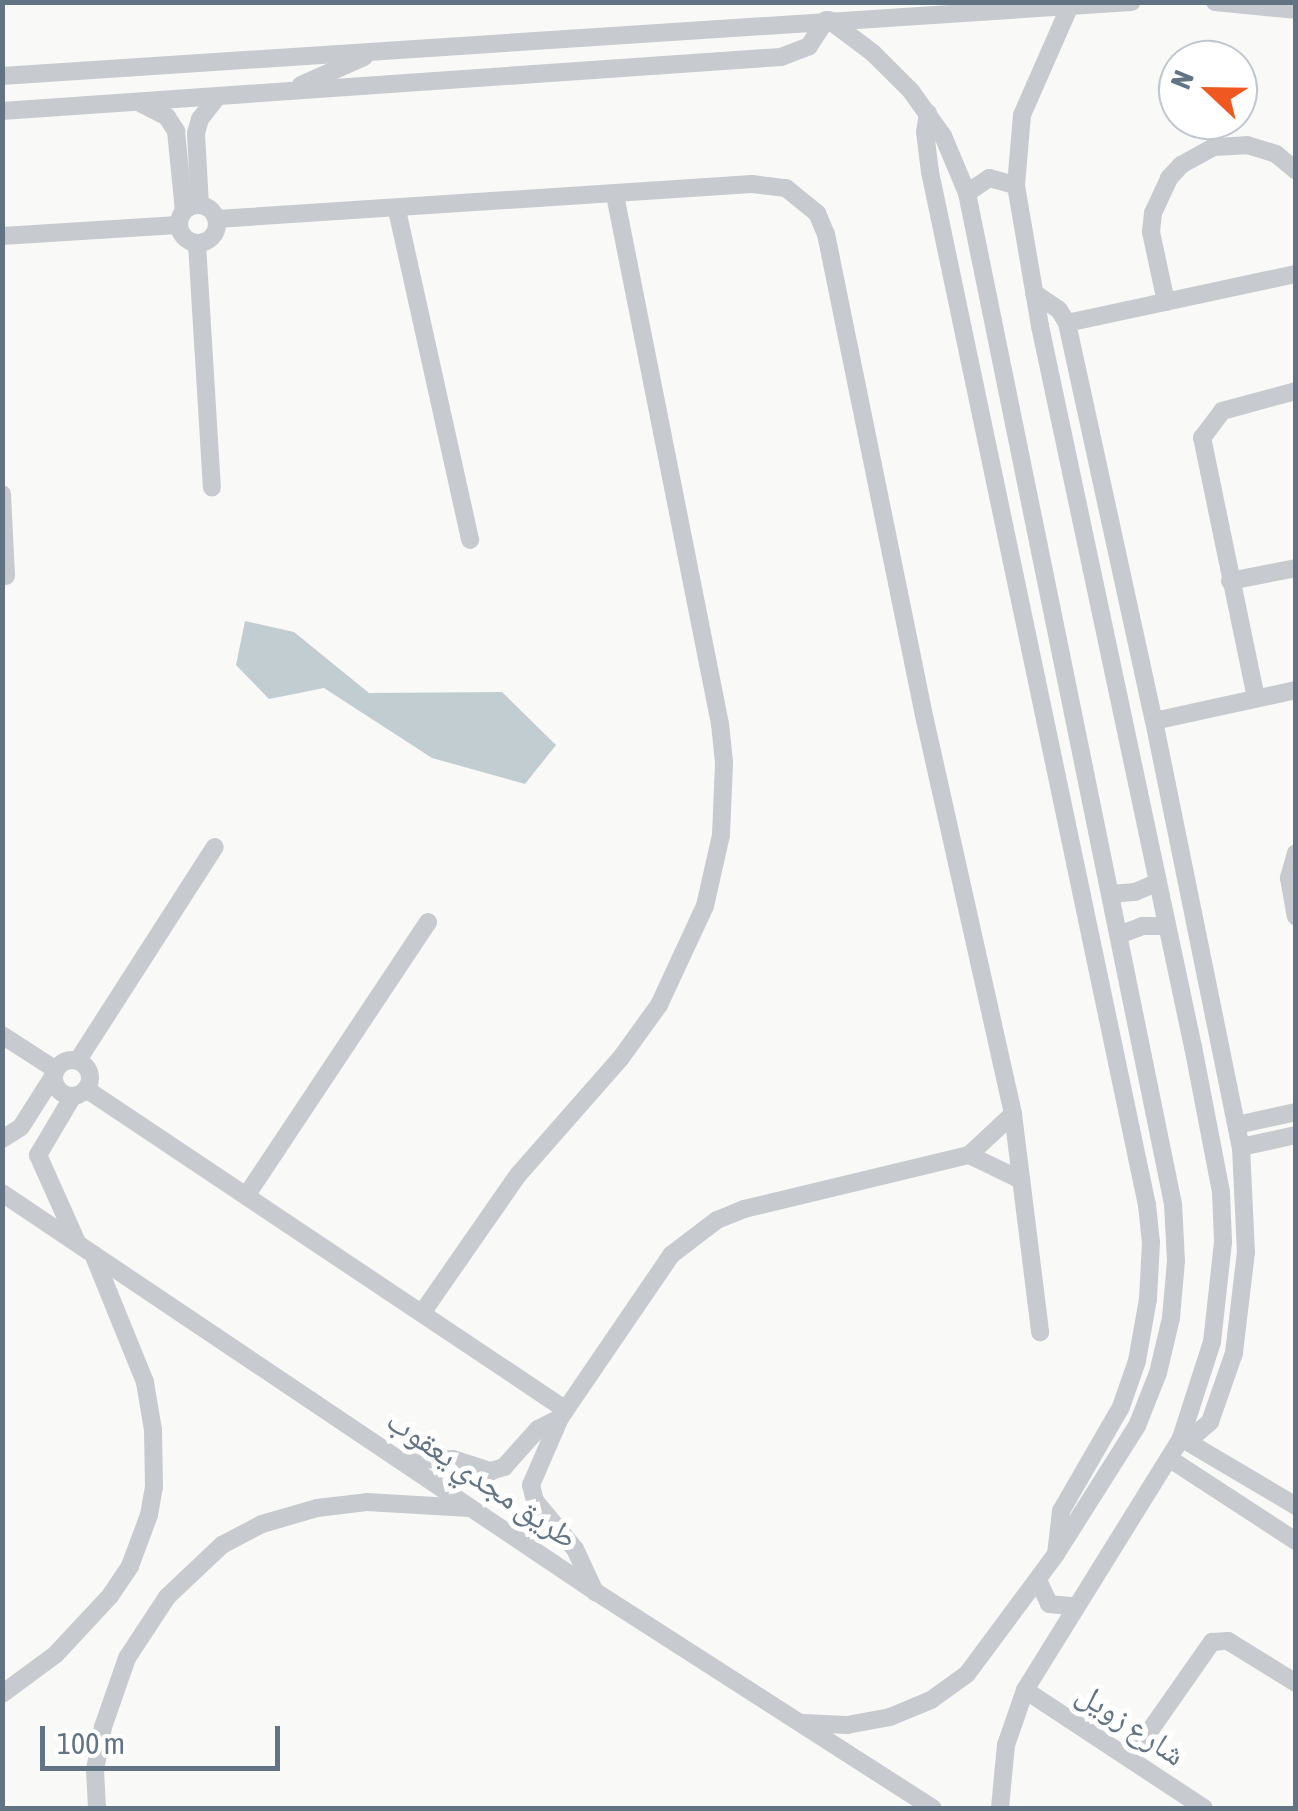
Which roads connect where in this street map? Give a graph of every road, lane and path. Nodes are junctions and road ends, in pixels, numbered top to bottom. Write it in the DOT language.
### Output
graph roads {
  1 [pos="1132,2"];
  2 [pos="1215,2"];
  3 [pos="1068,8"];
  4 [pos="907,9"];
  5 [pos="1296,10"];
  6 [pos="828,20"];
  7 [pos="370,54"];
  8 [pos="2,76"];
  9 [pos="272,92"];
  10 [pos="218,96"];
  11 [pos="137,102"];
  12 [pos="2,111"];
  13 [pos="928,113"];
  14 [pos="1296,171"];
  15 [pos="1016,186"];
  16 [pos="966,194"];
  17 [pos="615,195"];
  18 [pos="397,210"];
  19 [pos="187,213"];
  20 [pos="216,220"];
  21 [pos="2,236"];
  22 [pos="197,244"];
  23 [pos="1296,274"];
  24 [pos="1034,293"];
  25 [pos="1166,302"];
  26 [pos="1066,323"];
  27 [pos="1296,391"];
  28 [pos="212,488"];
  29 [pos="2,494"];
  30 [pos="470,540"];
  31 [pos="1296,568"];
  32 [pos="6,576"];
  33 [pos="1230,581"];
  34 [pos="1296,690"];
  35 [pos="1256,698"];
  36 [pos="1154,720"];
  37 [pos="1168,793"];
  38 [pos="1140,800"];
  39 [pos="215,847"];
  40 [pos="1296,853"];
  41 [pos="1158,882"];
  42 [pos="1111,894"];
  43 [pos="1296,916"];
  44 [pos="428,922"];
  45 [pos="1167,926"];
  46 [pos="1119,935"];
  47 [pos="2,1034"];
  48 [pos="1219,1039"];
  49 [pos="1192,1046"];
  50 [pos="78,1060"];
  51 [pos="55,1073"];
  52 [pos="80,1092"];
  53 [pos="1296,1112"];
  54 [pos="1013,1114"];
  55 [pos="1236,1125"];
  56 [pos="1296,1136"];
  57 [pos="6,1138"];
  58 [pos="1240,1147"];
  59 [pos="38,1154"];
  60 [pos="969,1155"];
  61 [pos="1021,1180"];
  62 [pos="2,1193"];
  63 [pos="246,1196"];
  64 [pos="84,1247"];
  65 [pos="422,1313"];
  66 [pos="1040,1332"];
  67 [pos="563,1414"];
  68 [pos="1181,1438"];
  69 [pos="401,1460"];
  70 [pos="1170,1460"];
  71 [pos="504,1468"];
  72 [pos="531,1485"];
  73 [pos="1293,1497"];
  74 [pos="474,1508"];
  75 [pos="1296,1541"];
  76 [pos="1056,1554"];
  77 [pos="1038,1580"];
  78 [pos="596,1592"];
  79 [pos="1074,1606"];
  80 [pos="1296,1683"];
  81 [pos="1025,1690"];
  82 [pos="2,1694"];
  83 [pos="802,1723"];
  84 [pos="1130,1760"];
  85 [pos="97,1808"];
  86 [pos="933,1808"];
  87 [pos="1000,1808"];
  88 [pos="1204,1808"];
  1 -- 3 [label="street"];
  2 -- 5 [label="street"];
  3 -- 4 [label="street"];
  3 -- 15 [label="street"];
  4 -- 6 [label="street"];
  6 -- 7 [label="street"];
  6 -- 9 [label="street"];
  6 -- 13 [label="street"];
  7 -- 8 [label="street"];
  7 -- 9 [label="street"];
  9 -- 10 [label="street"];
  10 -- 11 [label="street"];
  10 -- 19 [label="street"];
  11 -- 12 [label="street"];
  11 -- 19 [label="street"];
  13 -- 16 [label="street"];
  13 -- 76 [label="street"];
  14 -- 25 [label="street"];
  15 -- 16 [label="street"];
  15 -- 24 [label="street"];
  16 -- 42 [label="street"];
  17 -- 18 [label="street"];
  17 -- 54 [label="street"];
  17 -- 65 [label="street"];
  18 -- 20 [label="street"];
  18 -- 30 [label="street"];
  19 -- 20 [label="street"];
  19 -- 21 [label="street"];
  19 -- 22 [label="street"];
  20 -- 22 [label="street"];
  22 -- 28 [label="street"];
  23 -- 25 [label="street"];
  24 -- 26 [label="street"];
  24 -- 38 [label="street"];
  25 -- 26 [label="street"];
  26 -- 36 [label="street"];
  27 -- 33 [label="street"];
  29 -- 32 [label="street"];
  31 -- 33 [label="street"];
  33 -- 35 [label="street"];
  34 -- 35 [label="street"];
  35 -- 36 [label="street"];
  36 -- 37 [label="street"];
  37 -- 38 [label="street"];
  37 -- 48 [label="street"];
  38 -- 41 [label="street"];
  39 -- 50 [label="street"];
  40 -- 43 [label="street"];
  41 -- 42 [label="street"];
  41 -- 45 [label="street"];
  42 -- 46 [label="street"];
  44 -- 63 [label="street"];
  45 -- 46 [label="street"];
  45 -- 49 [label="street"];
  46 -- 76 [label="street"];
  47 -- 51 [label="street"];
  48 -- 49 [label="street"];
  48 -- 55 [label="street"];
  49 -- 68 [label="street"];
  50 -- 51 [label="street"];
  50 -- 52 [label="street"];
  51 -- 52 [label="street"];
  51 -- 57 [label="street"];
  52 -- 59 [label="street"];
  52 -- 63 [label="street"];
  53 -- 55 [label="street"];
  54 -- 60 [label="street"];
  54 -- 61 [label="street"];
  55 -- 58 [label="street"];
  56 -- 58 [label="street"];
  57 -- 59 [label="street"];
  58 -- 68 [label="street"];
  59 -- 64 [label="street"];
  60 -- 61 [label="street"];
  60 -- 67 [label="street"];
  61 -- 66 [label="street"];
  62 -- 64 [label="street, طريق مجدي يعقوب"];
  63 -- 65 [label="street"];
  64 -- 69 [label="street, طريق مجدي يعقوب"];
  64 -- 82 [label="street"];
  65 -- 67 [label="street"];
  67 -- 71 [label="street"];
  67 -- 72 [label="street"];
  68 -- 70 [label="street"];
  68 -- 73 [label="street"];
  69 -- 71 [label="street"];
  69 -- 74 [label="street, طريق مجدي يعقوب"];
  70 -- 75 [label="street"];
  70 -- 79 [label="street"];
  71 -- 72 [label="street"];
  72 -- 78 [label="street"];
  74 -- 78 [label="street, طريق مجدي يعقوب"];
  74 -- 85 [label="street"];
  76 -- 77 [label="street"];
  77 -- 79 [label="street"];
  77 -- 83 [label="street"];
  78 -- 83 [label="street, طريق مجدي يعقوب"];
  79 -- 81 [label="street"];
  80 -- 84 [label="street"];
  81 -- 84 [label="street, شارع زويل"];
  81 -- 87 [label="street"];
  83 -- 86 [label="street, طريق مجدي يعقوب"];
  84 -- 88 [label="street, شارع زويل"];
}
